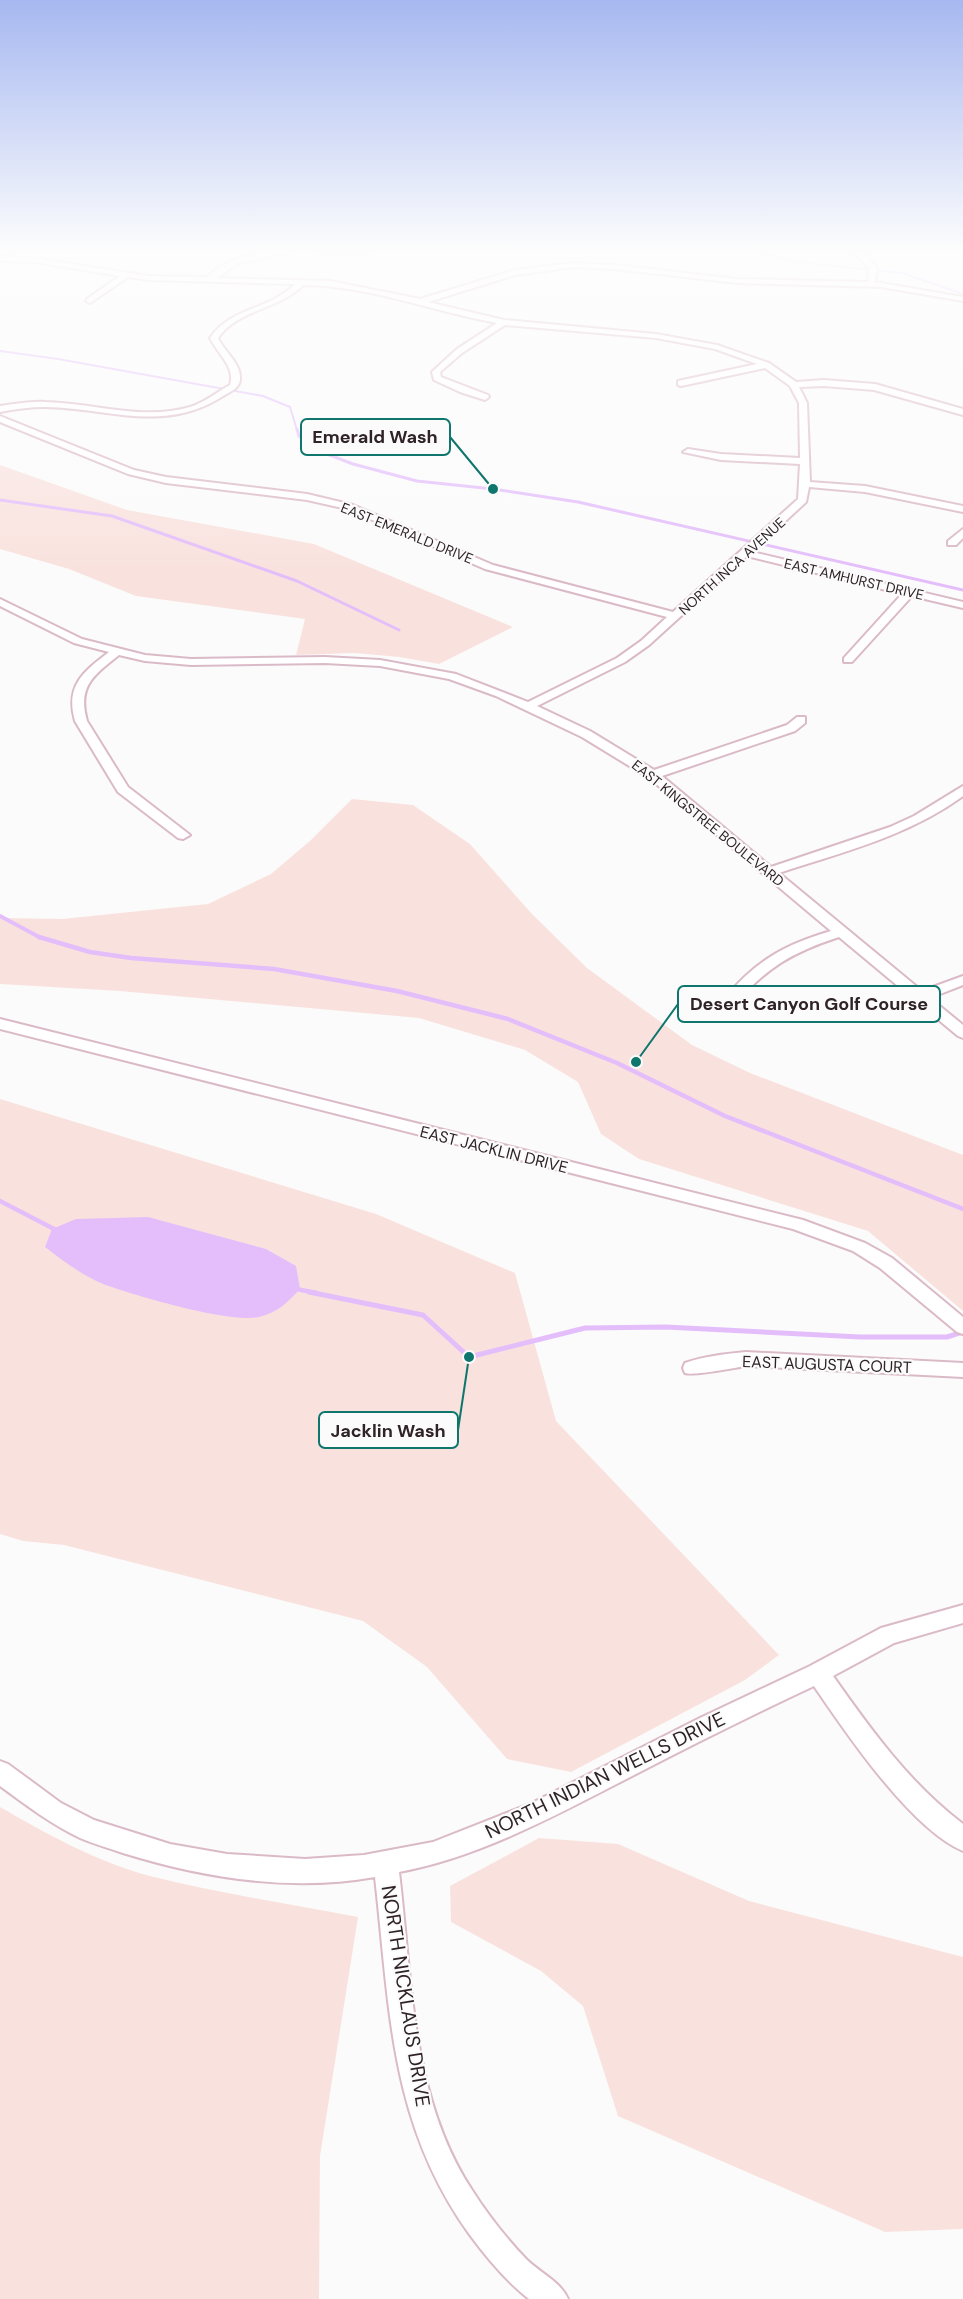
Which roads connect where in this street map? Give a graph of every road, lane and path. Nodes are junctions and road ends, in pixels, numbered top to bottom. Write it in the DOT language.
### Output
graph roads {
  1 [pos="225,358"];
  2 [pos="450,358"];
  3 [pos="749,358"];
  4 [pos="766,365"];
  5 [pos="681,383"];
  6 [pos="794,385"];
  7 [pos="485,397"];
  8 [pos="0,409"];
  9 [pos="963,412"];
  10 [pos="0,420"];
  11 [pos="688,452"];
  12 [pos="803,461"];
  13 [pos="805,484"];
  14 [pos="963,509"];
  15 [pos="963,532"];
  16 [pos="952,543"];
  17 [pos="745,553"];
  18 [pos="909,592"];
  19 [pos="0,602"];
  20 [pos="963,605"];
  21 [pos="676,616"];
  22 [pos="116,652"];
  23 [pos="848,660"];
  24 [pos="528,706"];
  25 [pos="801,720"];
  26 [pos="653,775"];
  27 [pos="963,790"];
  28 [pos="183,836"];
  29 [pos="768,872"];
  30 [pos="841,933"];
  31 [pos="963,980"];
  32 [pos="920,997"];
  33 [pos="730,1001"];
  34 [pos="0,1024"];
  35 [pos="963,1033"];
  36 [pos="963,1328"];
  37 [pos="692,1368"];
  38 [pos="963,1370"];
  39 [pos="963,1614"];
  40 [pos="818,1673"];
  41 [pos="0,1772"];
  42 [pos="963,1839"];
  43 [pos="386,1864"];
  44 [pos="554,2299"];
  1 -- 8 [label="street"];
  2 -- 7 [label="street"];
  3 -- 4 [label="street"];
  4 -- 5 [label="street"];
  4 -- 6 [label="street"];
  6 -- 9 [label="street"];
  6 -- 12 [label="street"];
  10 -- 21 [label="street, EAST EMERALD DRIVE"];
  11 -- 12 [label="street"];
  12 -- 13 [label="street"];
  13 -- 14 [label="street"];
  13 -- 17 [label="street, NORTH INCA AVENUE"];
  15 -- 16 [label="street"];
  17 -- 18 [label="street, EAST AMHURST DRIVE"];
  17 -- 21 [label="street, NORTH INCA AVENUE"];
  18 -- 20 [label="street, EAST AMHURST DRIVE"];
  18 -- 23 [label="street"];
  19 -- 22 [label="street, EAST KINGSTREE BOULEVARD"];
  21 -- 24 [label="street, NORTH INCA AVENUE"];
  22 -- 24 [label="street, EAST KINGSTREE BOULEVARD"];
  22 -- 28 [label="street"];
  24 -- 26 [label="street, EAST KINGSTREE BOULEVARD"];
  25 -- 26 [label="street"];
  26 -- 29 [label="street, EAST KINGSTREE BOULEVARD"];
  27 -- 29 [label="street"];
  29 -- 30 [label="street, EAST KINGSTREE BOULEVARD"];
  30 -- 32 [label="street, EAST KINGSTREE BOULEVARD"];
  30 -- 33 [label="street"];
  31 -- 32 [label="street"];
  32 -- 35 [label="street, EAST KINGSTREE BOULEVARD"];
  34 -- 36 [label="street, EAST JACKLIN DRIVE"];
  37 -- 38 [label="street, EAST AUGUSTA COURT"];
  39 -- 40 [label="street, NORTH INDIAN WELLS DRIVE"];
  40 -- 42 [label="street"];
  40 -- 43 [label="street, NORTH INDIAN WELLS DRIVE"];
  41 -- 43 [label="street, NORTH INDIAN WELLS DRIVE"];
  43 -- 44 [label="street, NORTH NICKLAUS DRIVE"];
}
